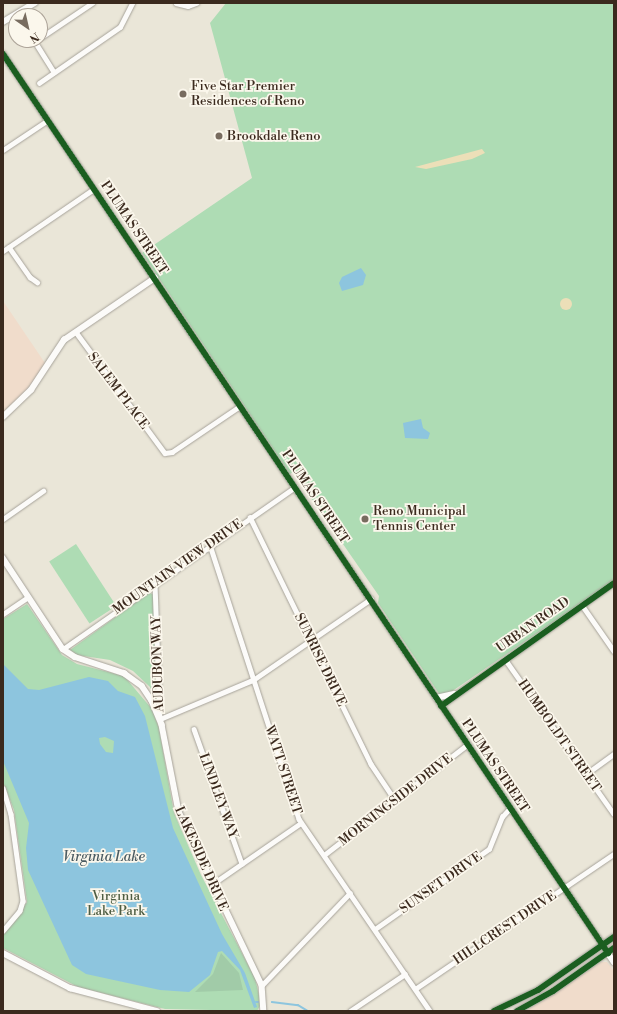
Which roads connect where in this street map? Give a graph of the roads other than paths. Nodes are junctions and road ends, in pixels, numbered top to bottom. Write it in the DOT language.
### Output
graph roads {
  1 [pos="35,3"];
  2 [pos="92,3"];
  3 [pos="132,3"];
  4 [pos="176,3"];
  5 [pos="196,3"];
  6 [pos="3,22"];
  7 [pos="48,33"];
  8 [pos="40,48"];
  9 [pos="3,54"];
  10 [pos="54,72"];
  11 [pos="39,83"];
  12 [pos="48,120"];
  13 [pos="3,150"];
  14 [pos="94,189"];
  15 [pos="9,247"];
  16 [pos="3,251"];
  17 [pos="155,278"];
  18 [pos="37,282"];
  19 [pos="76,332"];
  20 [pos="240,406"];
  21 [pos="3,417"];
  22 [pos="295,487"];
  23 [pos="43,491"];
  24 [pos="250,517"];
  25 [pos="3,519"];
  26 [pos="210,545"];
  27 [pos="3,558"];
  28 [pos="614,583"];
  29 [pos="155,584"];
  30 [pos="28,597"];
  31 [pos="371,599"];
  32 [pos="582,605"];
  33 [pos="3,614"];
  34 [pos="310,640"];
  35 [pos="63,649"];
  36 [pos="614,651"];
  37 [pos="505,659"];
  38 [pos="253,680"];
  39 [pos="466,687"];
  40 [pos="436,698"];
  41 [pos="442,706"];
  42 [pos="160,719"];
  43 [pos="194,729"];
  44 [pos="468,745"];
  45 [pos="614,754"];
  46 [pos="586,774"];
  47 [pos="3,788"];
  48 [pos="395,800"];
  49 [pos="510,808"];
  50 [pos="614,814"];
  51 [pos="302,822"];
  52 [pos="614,854"];
  53 [pos="324,855"];
  54 [pos="242,864"];
  55 [pos="211,885"];
  56 [pos="564,888"];
  57 [pos="350,893"];
  58 [pos="375,929"];
  59 [pos="3,931"];
  60 [pos="614,937"];
  61 [pos="604,945"];
  62 [pos="614,948"];
  63 [pos="608,952"];
  64 [pos="3,953"];
  65 [pos="614,962"];
  66 [pos="405,974"];
  67 [pos="262,985"];
  68 [pos="415,989"];
  69 [pos="157,1011"];
  70 [pos="264,1011"];
  71 [pos="350,1011"];
  72 [pos="430,1011"];
  73 [pos="494,1011"];
  74 [pos="517,1011"];
  1 -- 6 [label="street"];
  2 -- 7 [label="street"];
  3 -- 10 [label="street"];
  4 -- 5 [label="street"];
  8 -- 10 [label="street"];
  9 -- 12 [label="main road, PLUMAS STREET"];
  10 -- 11 [label="street"];
  12 -- 13 [label="street"];
  12 -- 14 [label="main road, PLUMAS STREET"];
  14 -- 15 [label="street"];
  14 -- 17 [label="main road, PLUMAS STREET"];
  15 -- 16 [label="street"];
  15 -- 18 [label="street"];
  17 -- 19 [label="street"];
  17 -- 20 [label="main road, PLUMAS STREET"];
  19 -- 20 [label="street, SALEM PLACE"];
  19 -- 21 [label="street"];
  20 -- 22 [label="main road, PLUMAS STREET"];
  22 -- 24 [label="street, MOUNTAIN VIEW DRIVE"];
  22 -- 31 [label="main road, PLUMAS STREET"];
  23 -- 25 [label="street"];
  24 -- 26 [label="street, MOUNTAIN VIEW DRIVE"];
  24 -- 34 [label="street, SUNRISE DRIVE"];
  26 -- 29 [label="street, MOUNTAIN VIEW DRIVE"];
  26 -- 38 [label="street, WATT STREET"];
  27 -- 30 [label="street"];
  28 -- 32 [label="street, URBAN ROAD"];
  29 -- 35 [label="street, MOUNTAIN VIEW DRIVE"];
  29 -- 42 [label="street, AUDUBON WAY"];
  30 -- 33 [label="street"];
  30 -- 35 [label="street"];
  31 -- 34 [label="street"];
  31 -- 40 [label="main road, PLUMAS STREET"];
  32 -- 36 [label="street"];
  32 -- 37 [label="street, URBAN ROAD"];
  34 -- 38 [label="street"];
  34 -- 48 [label="street, SUNRISE DRIVE"];
  35 -- 42 [label="street, LAKESIDE DRIVE"];
  37 -- 39 [label="street, URBAN ROAD"];
  37 -- 46 [label="street, HUMBOLDT STREET"];
  38 -- 42 [label="street"];
  38 -- 51 [label="street, WATT STREET"];
  39 -- 40 [label="street, URBAN ROAD"];
  39 -- 41 [label="street, URBAN ROAD"];
  40 -- 41 [label="main road, PLUMAS STREET"];
  41 -- 44 [label="main road, PLUMAS STREET"];
  42 -- 55 [label="street, LAKESIDE DRIVE"];
  43 -- 54 [label="street, LINDLEY WAY"];
  44 -- 48 [label="street, MORNINGSIDE DRIVE"];
  44 -- 49 [label="main road, PLUMAS STREET"];
  45 -- 46 [label="street"];
  46 -- 50 [label="street, HUMBOLDT STREET"];
  47 -- 59 [label="street"];
  48 -- 53 [label="street, MORNINGSIDE DRIVE"];
  49 -- 56 [label="main road, PLUMAS STREET"];
  49 -- 58 [label="street, SUNSET DRIVE"];
  51 -- 53 [label="street, WATT STREET"];
  51 -- 54 [label="street"];
  52 -- 56 [label="street, HILLCREST DRIVE"];
  53 -- 57 [label="street, WATT STREET"];
  54 -- 55 [label="street"];
  55 -- 67 [label="street, LAKESIDE DRIVE"];
  56 -- 61 [label="main road, PLUMAS STREET"];
  56 -- 68 [label="street, HILLCREST DRIVE"];
  57 -- 58 [label="street, WATT STREET"];
  57 -- 67 [label="street"];
  58 -- 66 [label="street, WATT STREET"];
  60 -- 61 [label="main road"];
  61 -- 63 [label="main road, PLUMAS STREET"];
  61 -- 73 [label="main road"];
  62 -- 63 [label="main road"];
  63 -- 65 [label="street, PLUMAS STREET"];
  63 -- 74 [label="main road"];
  64 -- 69 [label="street"];
  66 -- 68 [label="street, WATT STREET"];
  66 -- 71 [label="street"];
  67 -- 70 [label="street, LAKESIDE DRIVE"];
  68 -- 72 [label="street, WATT STREET"];
}
